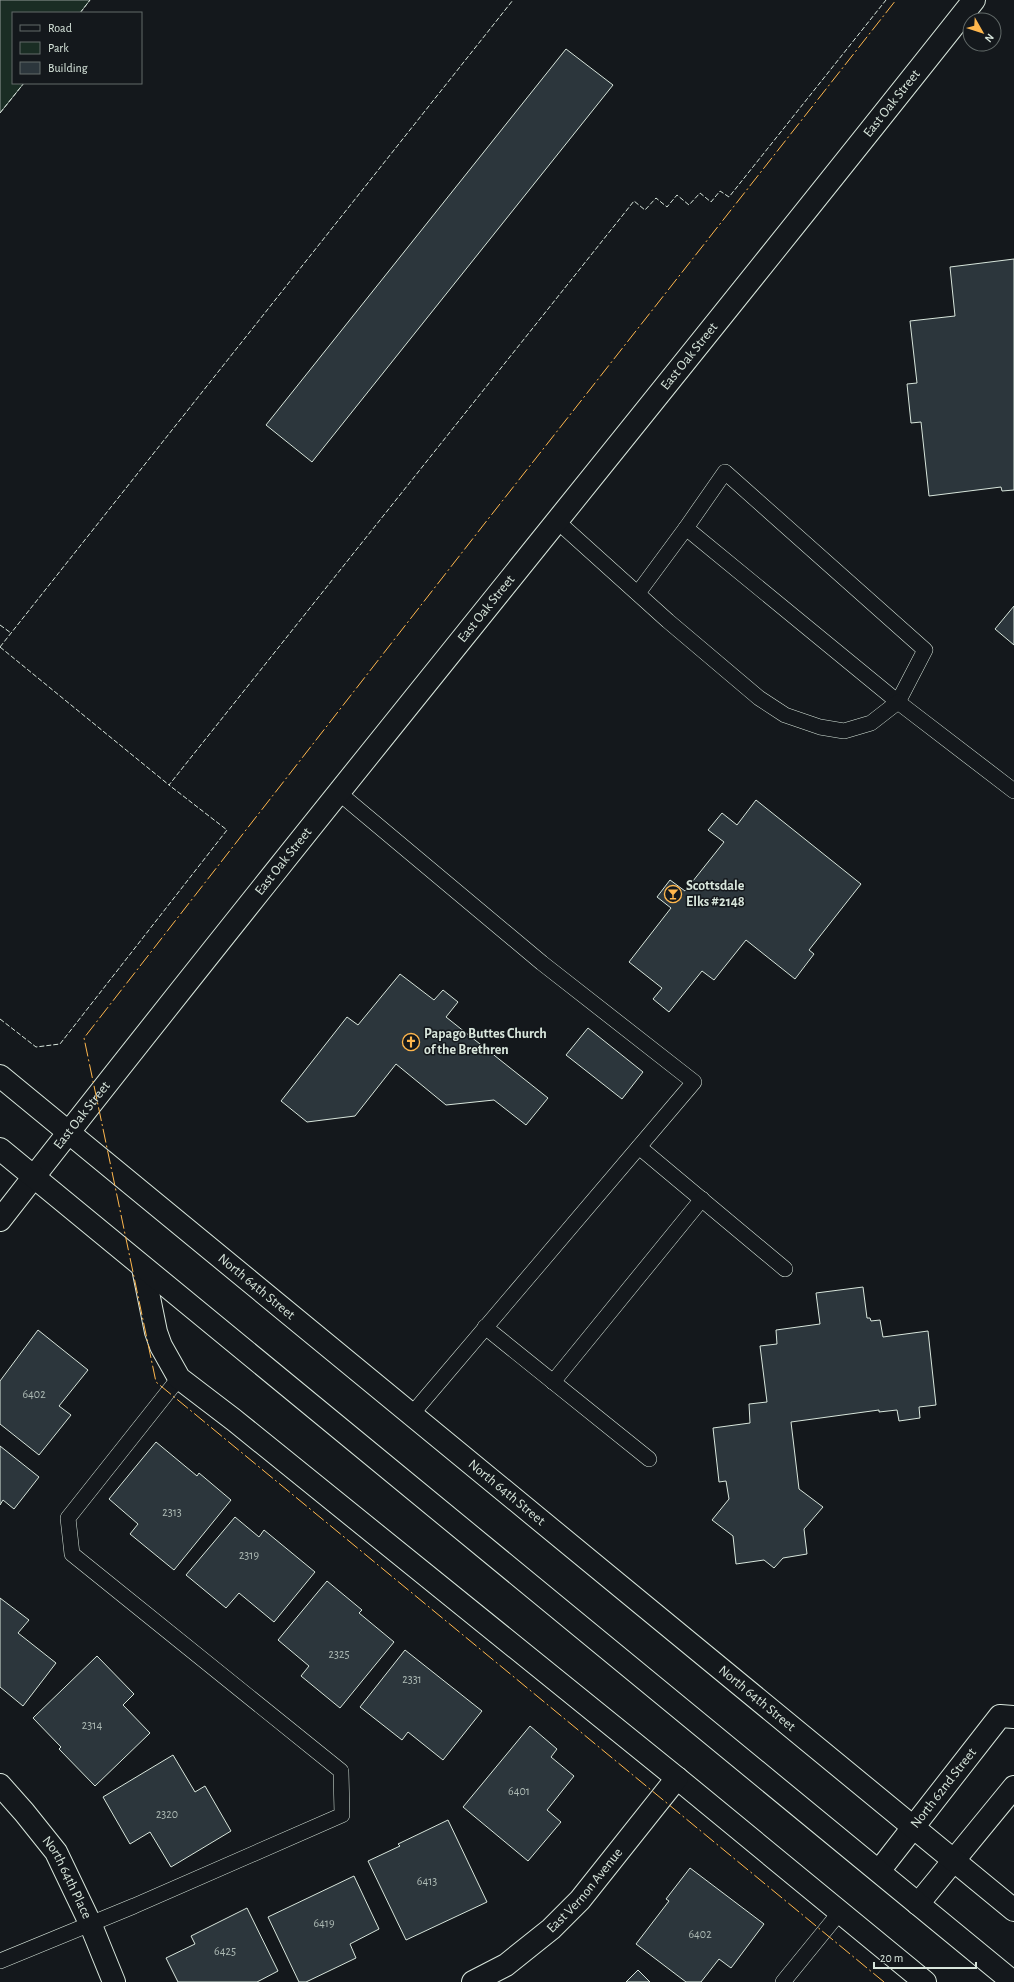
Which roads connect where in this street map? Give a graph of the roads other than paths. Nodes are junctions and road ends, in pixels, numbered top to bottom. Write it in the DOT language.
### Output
graph roads {
  1 [pos="974,0"];
  2 [pos="557,521"];
  3 [pos="686,528"];
  4 [pos="638,593"];
  5 [pos="898,702"];
  6 [pos="1014,791"];
  7 [pos="339,793"];
  8 [pos="0,1076"];
  9 [pos="69,1132"];
  10 [pos="639,1147"];
  11 [pos="0,1150"];
  12 [pos="33,1177"];
  13 [pos="702,1199"];
  14 [pos="0,1220"];
  15 [pos="143,1268"];
  16 [pos="785,1269"];
  17 [pos="485,1327"];
  18 [pos="179,1378"];
  19 [pos="553,1382"];
  20 [pos="412,1414"];
  21 [pos="648,1459"];
  22 [pos="1014,1717"];
  23 [pos="677,1778"];
  24 [pos="0,1785"];
  25 [pos="1014,1787"];
  26 [pos="914,1827"];
  27 [pos="954,1861"];
  28 [pos="879,1871"];
  29 [pos="918,1904"];
  30 [pos="1014,1910"];
  31 [pos="840,1912"];
  32 [pos="90,1923"];
  33 [pos="0,1961"];
  34 [pos="114,1982"];
  35 [pos="473,1982"];
  36 [pos="783,1982"];
  37 [pos="925,1982"];
  38 [pos="1013,1982"];
  1 -- 2 [label="street, East Oak Street"];
  2 -- 4 [label="lane"];
  2 -- 7 [label="street, East Oak Street"];
  3 -- 4 [label="lane"];
  3 -- 5 [label="lane"];
  3 -- 5 [label="lane"];
  4 -- 5 [label="lane"];
  5 -- 6 [label="lane"];
  7 -- 9 [label="street, East Oak Street"];
  7 -- 10 [label="lane"];
  8 -- 9 [label="street, North 64th Street"];
  9 -- 12 [label="street, East Oak Street"];
  9 -- 20 [label="street, North 64th Street"];
  10 -- 13 [label="lane"];
  10 -- 17 [label="lane"];
  11 -- 12 [label="street"];
  12 -- 14 [label="street, East Oak Street"];
  12 -- 15 [label="street"];
  13 -- 16 [label="lane"];
  13 -- 19 [label="lane"];
  15 -- 18 [label="street"];
  15 -- 28 [label="street"];
  17 -- 19 [label="lane"];
  17 -- 20 [label="lane"];
  18 -- 23 [label="street"];
  18 -- 32 [label="lane"];
  19 -- 21 [label="lane"];
  20 -- 26 [label="street, North 64th Street"];
  22 -- 26 [label="street, North 62nd Street"];
  23 -- 31 [label="street"];
  23 -- 35 [label="street, East Vernon Avenue"];
  24 -- 32 [label="street, North 64th Place"];
  25 -- 27 [label="street"];
  26 -- 27 [label="street, North 64th Street"];
  26 -- 28 [label="street, North 62nd Street"];
  27 -- 29 [label="street"];
  27 -- 30 [label="street, North 64th Street"];
  28 -- 29 [label="street"];
  29 -- 38 [label="street"];
  31 -- 36 [label="lane"];
  31 -- 37 [label="street"];
  32 -- 33 [label="lane"];
  32 -- 34 [label="street, North 64th Place"];
}
